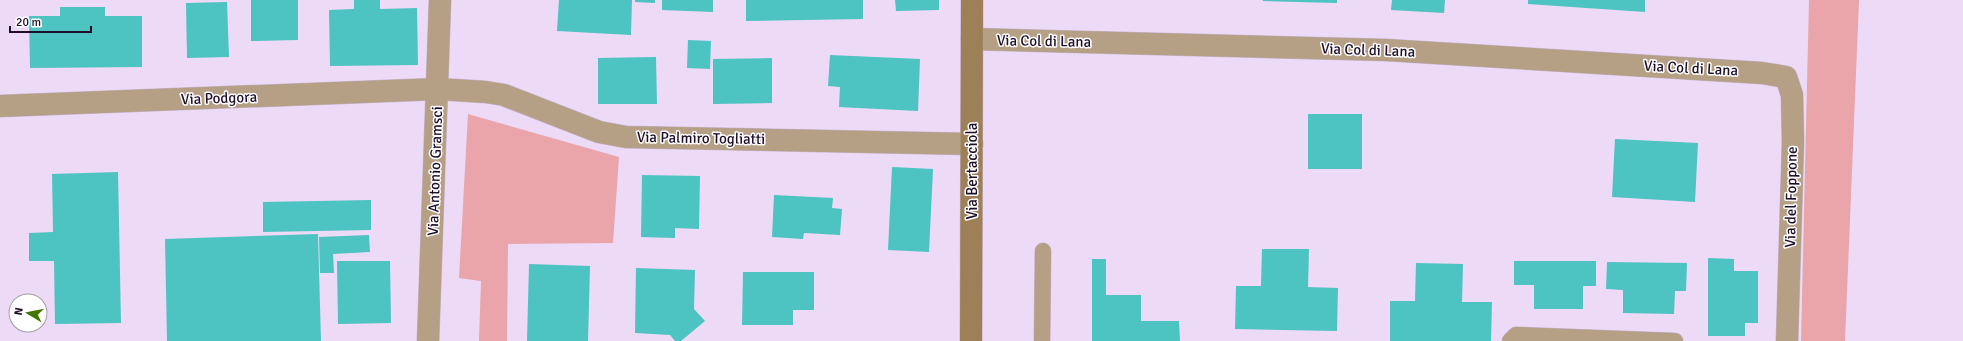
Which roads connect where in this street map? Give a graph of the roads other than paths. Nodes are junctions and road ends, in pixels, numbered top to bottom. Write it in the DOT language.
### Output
graph roads {
  1 [pos="440,0"];
  2 [pos="972,0"];
  3 [pos="972,39"];
  4 [pos="1762,73"];
  5 [pos="438,89"];
  6 [pos="0,106"];
  7 [pos="972,144"];
  8 [pos="1043,251"];
  9 [pos="428,341"];
  10 [pos="971,341"];
  11 [pos="1042,341"];
  12 [pos="1510,341"];
  13 [pos="1675,341"];
  14 [pos="1787,341"];
  1 -- 5 [label="street, Via Antonio Gramsci"];
  2 -- 3 [label="street, Via Bertacciola"];
  3 -- 4 [label="street, Via Col di Lana"];
  3 -- 7 [label="street, Via Bertacciola"];
  4 -- 14 [label="street, Via del Foppone"];
  5 -- 6 [label="street, Via Podgora"];
  5 -- 7 [label="street, Via Palmiro Togliatti"];
  5 -- 9 [label="street, Via Antonio Gramsci"];
  7 -- 10 [label="street, Via Bertacciola"];
  8 -- 11 [label="lane"];
  12 -- 13 [label="lane"];
}
